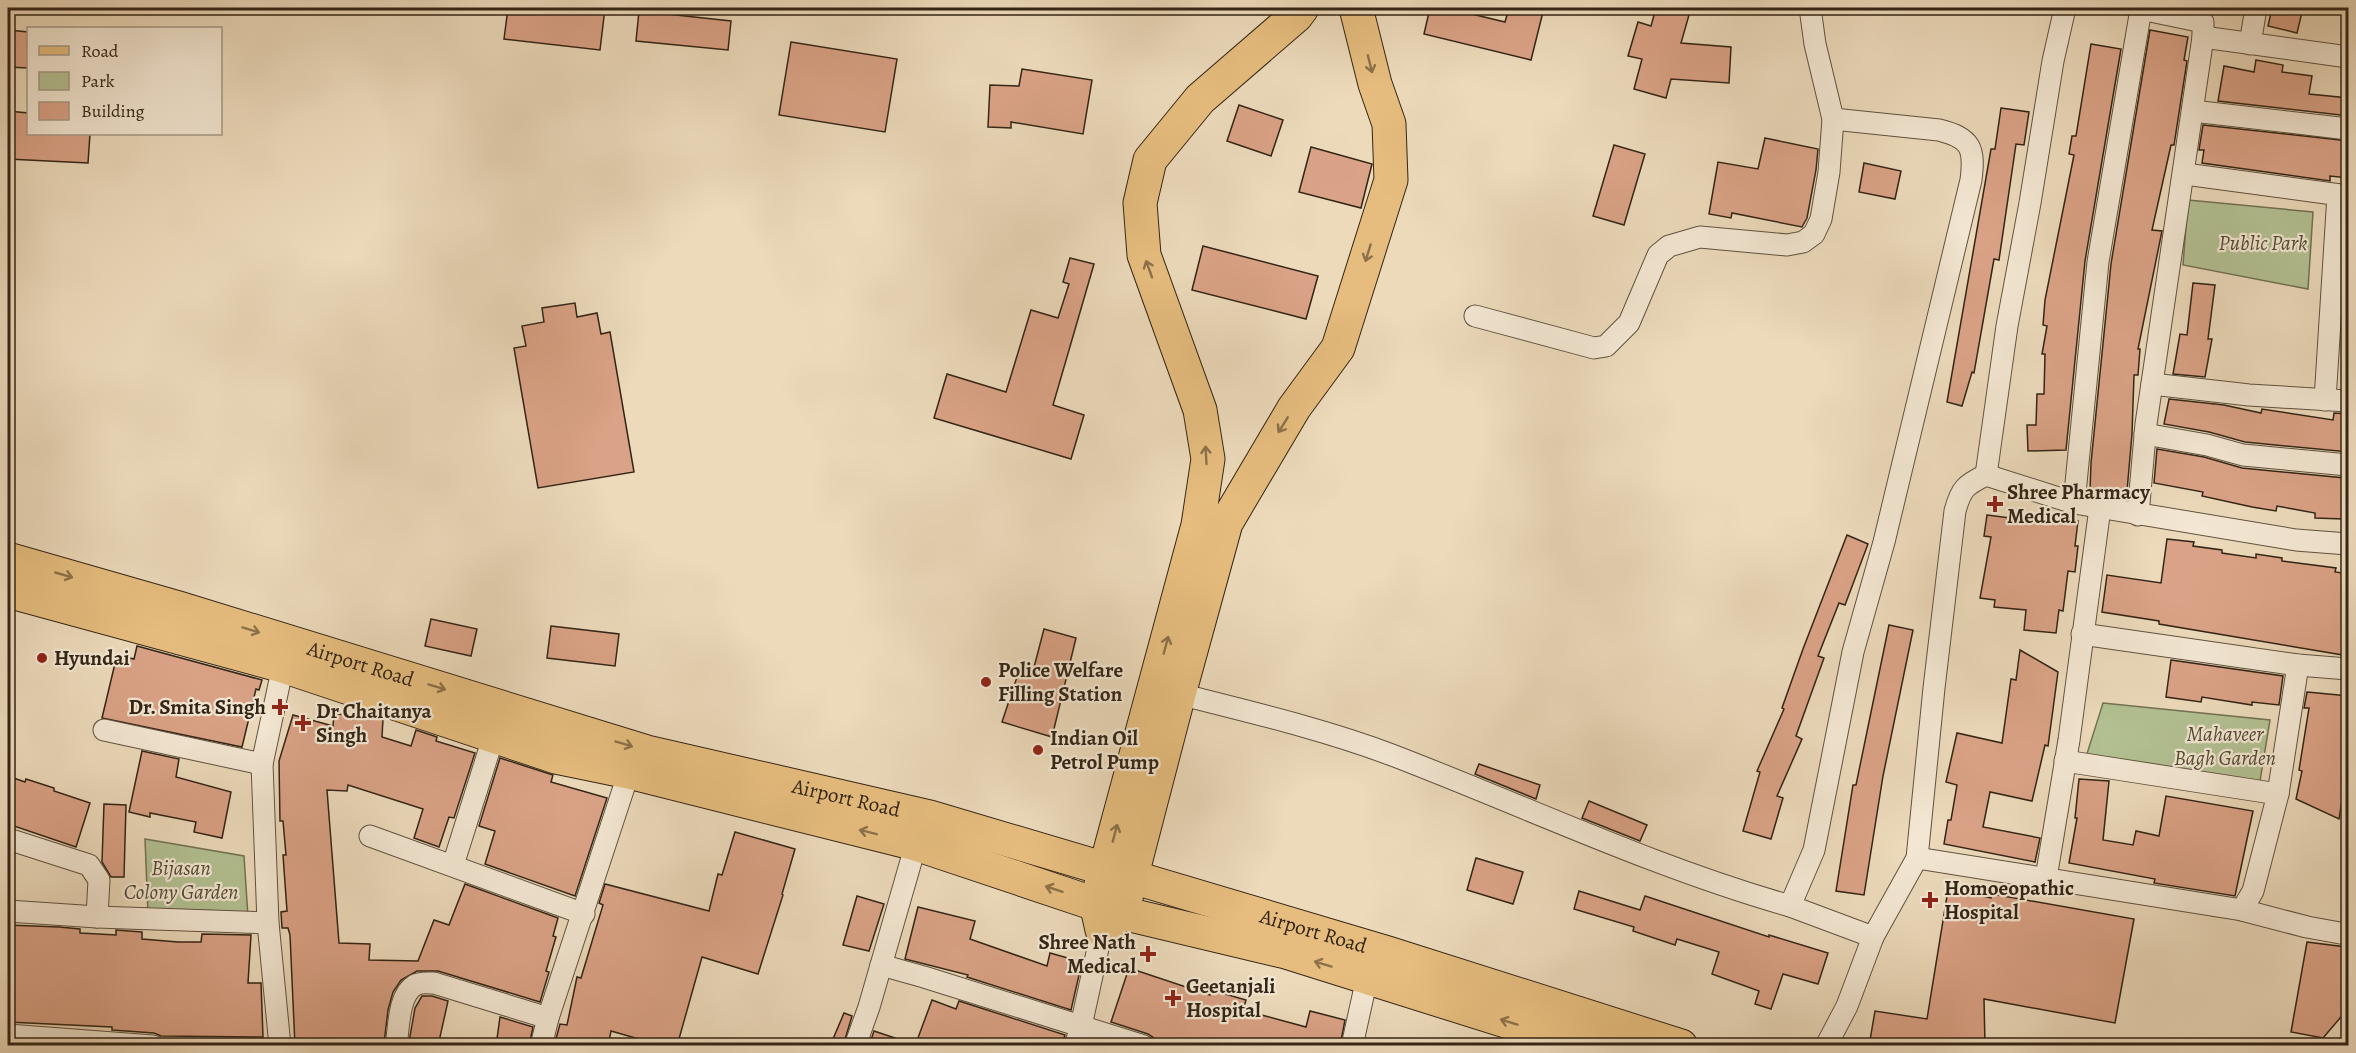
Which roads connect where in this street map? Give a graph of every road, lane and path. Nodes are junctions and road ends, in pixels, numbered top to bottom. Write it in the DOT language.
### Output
graph roads {
  1 [pos="1302,8"];
  2 [pos="1356,8"];
  3 [pos="1810,8"];
  4 [pos="2065,8"];
  5 [pos="2138,8"];
  6 [pos="2256,8"];
  7 [pos="2203,38"];
  8 [pos="2250,44"];
  9 [pos="2349,57"];
  10 [pos="2193,111"];
  11 [pos="1833,118"];
  12 [pos="2349,129"];
  13 [pos="2184,174"];
  14 [pos="2343,196"];
  15 [pos="1476,316"];
  16 [pos="2152,384"];
  17 [pos="2325,400"];
  18 [pos="2349,400"];
  19 [pos="2145,434"];
  20 [pos="2349,465"];
  21 [pos="1986,475"];
  22 [pos="2074,503"];
  23 [pos="2100,508"];
  24 [pos="2138,515"];
  25 [pos="2349,544"];
  26 [pos="8,559"];
  27 [pos="8,591"];
  28 [pos="2082,634"];
  29 [pos="2298,665"];
  30 [pos="283,666"];
  31 [pos="2349,669"];
  32 [pos="1179,694"];
  33 [pos="104,730"];
  34 [pos="493,738"];
  35 [pos="2065,761"];
  36 [pos="262,764"];
  37 [pos="629,772"];
  38 [pos="2278,794"];
  39 [pos="923,831"];
  40 [pos="370,836"];
  41 [pos="8,839"];
  42 [pos="1917,858"];
  43 [pos="453,865"];
  44 [pos="1118,873"];
  45 [pos="2046,878"];
  46 [pos="1790,906"];
  47 [pos="2242,910"];
  48 [pos="8,911"];
  49 [pos="584,914"];
  50 [pos="1107,915"];
  51 [pos="98,917"];
  52 [pos="268,923"];
  53 [pos="2340,933"];
  54 [pos="1873,937"];
  55 [pos="881,965"];
  56 [pos="1367,978"];
  57 [pos="548,1018"];
  58 [pos="8,1035"];
  59 [pos="1078,1036"];
  60 [pos="64,1042"];
  61 [pos="153,1046"];
  62 [pos="280,1046"];
  63 [pos="396,1046"];
  64 [pos="541,1046"];
  65 [pos="855,1046"];
  66 [pos="1144,1046"];
  67 [pos="1352,1046"];
  68 [pos="1585,1046"];
  69 [pos="1681,1046"];
  70 [pos="1826,1046"];
  44 -- 1 [label="main road, one-way"];
  2 -- 32 [label="main road, one-way"];
  3 -- 11 [label="street"];
  4 -- 21 [label="street"];
  5 -- 7 [label="street"];
  5 -- 22 [label="street"];
  6 -- 8 [label="street"];
  7 -- 8 [label="street"];
  7 -- 10 [label="street"];
  8 -- 9 [label="street"];
  10 -- 12 [label="street"];
  10 -- 13 [label="street"];
  11 -- 15 [label="street"];
  11 -- 46 [label="street"];
  13 -- 14 [label="street"];
  13 -- 16 [label="street"];
  14 -- 17 [label="street"];
  16 -- 17 [label="street"];
  16 -- 19 [label="street"];
  17 -- 18 [label="street"];
  19 -- 20 [label="street"];
  19 -- 24 [label="street"];
  21 -- 22 [label="street"];
  21 -- 42 [label="street"];
  22 -- 23 [label="street"];
  23 -- 24 [label="street"];
  23 -- 28 [label="street"];
  24 -- 25 [label="street"];
  26 -- 39 [label="main road, Airport Road, one-way"];
  27 -- 30 [label="main road, Airport Road"];
  28 -- 29 [label="street"];
  28 -- 35 [label="street"];
  29 -- 31 [label="street"];
  29 -- 38 [label="street"];
  30 -- 34 [label="main road, Airport Road"];
  30 -- 36 [label="street"];
  32 -- 44 [label="main road"];
  32 -- 46 [label="street"];
  33 -- 36 [label="street"];
  34 -- 37 [label="main road, Airport Road"];
  34 -- 43 [label="street"];
  35 -- 38 [label="street"];
  35 -- 45 [label="street"];
  36 -- 52 [label="street"];
  39 -- 37 [label="main road, Airport Road, one-way"];
  37 -- 49 [label="street"];
  38 -- 47 [label="street"];
  39 -- 44 [label="main road, Airport Road"];
  50 -- 39 [label="main road, Airport Road, one-way"];
  39 -- 55 [label="street"];
  40 -- 43 [label="street"];
  41 -- 51 [label="street"];
  42 -- 45 [label="street"];
  42 -- 54 [label="street"];
  43 -- 49 [label="street"];
  44 -- 50 [label="main road"];
  44 -- 69 [label="main road, Airport Road"];
  45 -- 47 [label="street"];
  46 -- 54 [label="street"];
  47 -- 53 [label="street"];
  48 -- 51 [label="street"];
  49 -- 57 [label="street"];
  56 -- 50 [label="main road, Airport Road, one-way"];
  50 -- 59 [label="street"];
  51 -- 52 [label="street"];
  52 -- 62 [label="street"];
  54 -- 70 [label="street"];
  55 -- 59 [label="street"];
  55 -- 65 [label="street"];
  56 -- 67 [label="street"];
  68 -- 56 [label="main road, Airport Road, one-way"];
  57 -- 63 [label="street"];
  57 -- 64 [label="street"];
  58 -- 60 [label="street"];
  59 -- 66 [label="street"];
  60 -- 61 [label="street"];
}
